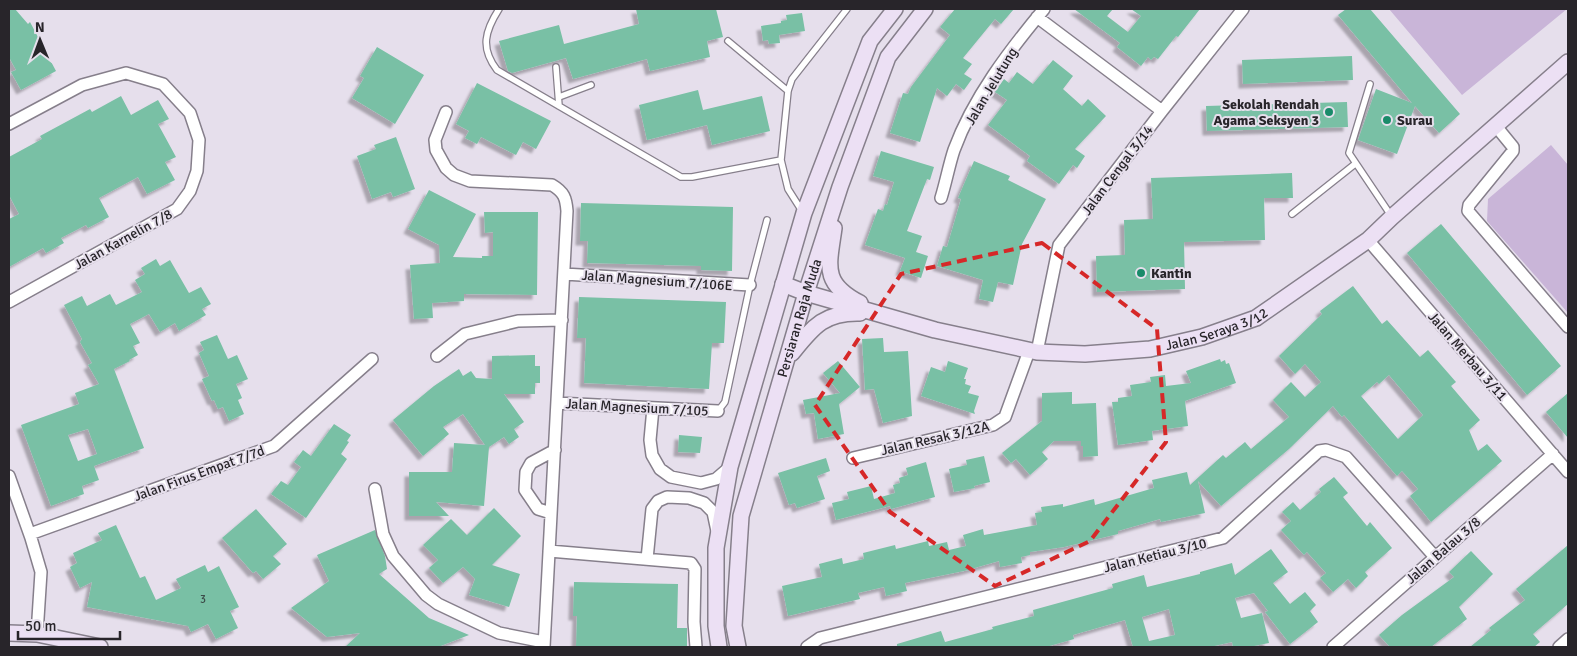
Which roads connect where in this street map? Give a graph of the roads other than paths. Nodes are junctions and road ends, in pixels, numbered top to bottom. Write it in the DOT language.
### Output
graph roads {
  1 [pos="499,9"];
  2 [pos="847,9"];
  3 [pos="895,9"];
  4 [pos="925,9"];
  5 [pos="1243,9"];
  6 [pos="1040,13"];
  7 [pos="728,41"];
  8 [pos="1568,62"];
  9 [pos="556,67"];
  10 [pos="1370,84"];
  11 [pos="590,85"];
  12 [pos="788,91"];
  13 [pos="558,96"];
  14 [pos="559,106"];
  15 [pos="1162,111"];
  16 [pos="446,112"];
  17 [pos="9,124"];
  18 [pos="1495,125"];
  19 [pos="781,160"];
  20 [pos="1355,164"];
  21 [pos="840,187"];
  22 [pos="941,198"];
  23 [pos="804,213"];
  24 [pos="1292,214"];
  25 [pos="1392,216"];
  26 [pos="767,220"];
  27 [pos="1368,240"];
  28 [pos="564,274"];
  29 [pos="783,284"];
  30 [pos="750,285"];
  31 [pos="806,293"];
  32 [pos="9,302"];
  33 [pos="879,314"];
  34 [pos="562,320"];
  35 [pos="1568,327"];
  36 [pos="1033,352"];
  37 [pos="437,356"];
  38 [pos="372,359"];
  39 [pos="786,360"];
  40 [pos="557,402"];
  41 [pos="653,408"];
  42 [pos="718,412"];
  43 [pos="555,450"];
  44 [pos="1553,454"];
  45 [pos="853,458"];
  46 [pos="730,467"];
  47 [pos="1568,472"];
  48 [pos="9,476"];
  49 [pos="375,489"];
  50 [pos="551,513"];
  51 [pos="30,534"];
  52 [pos="718,535"];
  53 [pos="549,550"];
  54 [pos="1436,557"];
  55 [pos="647,559"];
  56 [pos="9,632"];
  57 [pos="37,634"];
  58 [pos="1568,639"];
  59 [pos="544,645"];
  60 [pos="100,647"];
  61 [pos="696,647"];
  62 [pos="719,647"];
  63 [pos="738,647"];
  64 [pos="807,647"];
  65 [pos="1333,647"];
  66 [pos="1559,647"];
  1 -- 14 [label="lane"];
  2 -- 12 [label="lane"];
  3 -- 23 [label="main road, Persiaran Raja Muda"];
  4 -- 21 [label="main road, Persiaran Raja Muda"];
  5 -- 15 [label="street, Jalan Cengal 3/14"];
  6 -- 15 [label="street"];
  6 -- 22 [label="street, Jalan Jelutung"];
  7 -- 12 [label="lane"];
  8 -- 18 [label="main road, Jalan Seraya 3/12"];
  9 -- 13 [label="lane"];
  10 -- 20 [label="lane"];
  11 -- 13 [label="lane"];
  12 -- 19 [label="lane"];
  13 -- 14 [label="lane"];
  14 -- 19 [label="lane"];
  15 -- 36 [label="street, Jalan Cengal 3/14"];
  16 -- 28 [label="street"];
  17 -- 32 [label="street, Jalan Karnelin 7/8"];
  18 -- 25 [label="main road, Jalan Seraya 3/12"];
  18 -- 35 [label="street"];
  19 -- 23 [label="lane"];
  20 -- 24 [label="lane"];
  20 -- 25 [label="lane"];
  21 -- 31 [label="main road, Persiaran Raja Muda"];
  21 -- 33 [label="main road"];
  23 -- 29 [label="main road, Persiaran Raja Muda"];
  25 -- 27 [label="main road, Jalan Seraya 3/12"];
  26 -- 30 [label="lane"];
  27 -- 36 [label="main road, Jalan Seraya 3/12"];
  27 -- 44 [label="street, Jalan Merbau 3/11"];
  28 -- 30 [label="street, Jalan Magnesium 7/106E"];
  28 -- 34 [label="street"];
  29 -- 31 [label="main road, Jalan Seraya 3/12"];
  29 -- 46 [label="main road, Persiaran Raja Muda"];
  30 -- 42 [label="lane"];
  31 -- 33 [label="main road, Jalan Seraya 3/12"];
  31 -- 39 [label="main road, Persiaran Raja Muda"];
  33 -- 36 [label="main road, Jalan Seraya 3/12"];
  33 -- 39 [label="main road"];
  34 -- 37 [label="street"];
  34 -- 40 [label="street"];
  36 -- 45 [label="street, Jalan Resak 3/12A"];
  38 -- 51 [label="street, Jalan Firus Empat 7/7d"];
  39 -- 63 [label="main road, Persiaran Raja Muda"];
  40 -- 41 [label="street, Jalan Magnesium 7/105"];
  40 -- 43 [label="street"];
  41 -- 42 [label="street, Jalan Magnesium 7/105"];
  41 -- 46 [label="street"];
  43 -- 50 [label="street"];
  43 -- 50 [label="street"];
  44 -- 47 [label="street, Jalan Merbau 3/11"];
  44 -- 54 [label="street, Jalan Balau 3/8"];
  46 -- 52 [label="main road, Persiaran Raja Muda"];
  48 -- 51 [label="street"];
  49 -- 59 [label="street"];
  50 -- 53 [label="street"];
  51 -- 57 [label="street"];
  52 -- 55 [label="street"];
  52 -- 62 [label="main road, Persiaran Raja Muda"];
  53 -- 55 [label="street"];
  53 -- 59 [label="street"];
  54 -- 64 [label="street, Jalan Ketiau 3/10"];
  54 -- 65 [label="street, Jalan Balau 3/8"];
  55 -- 61 [label="street"];
  56 -- 57 [label="main road"];
  57 -- 60 [label="main road"];
  58 -- 66 [label="street"];
}
